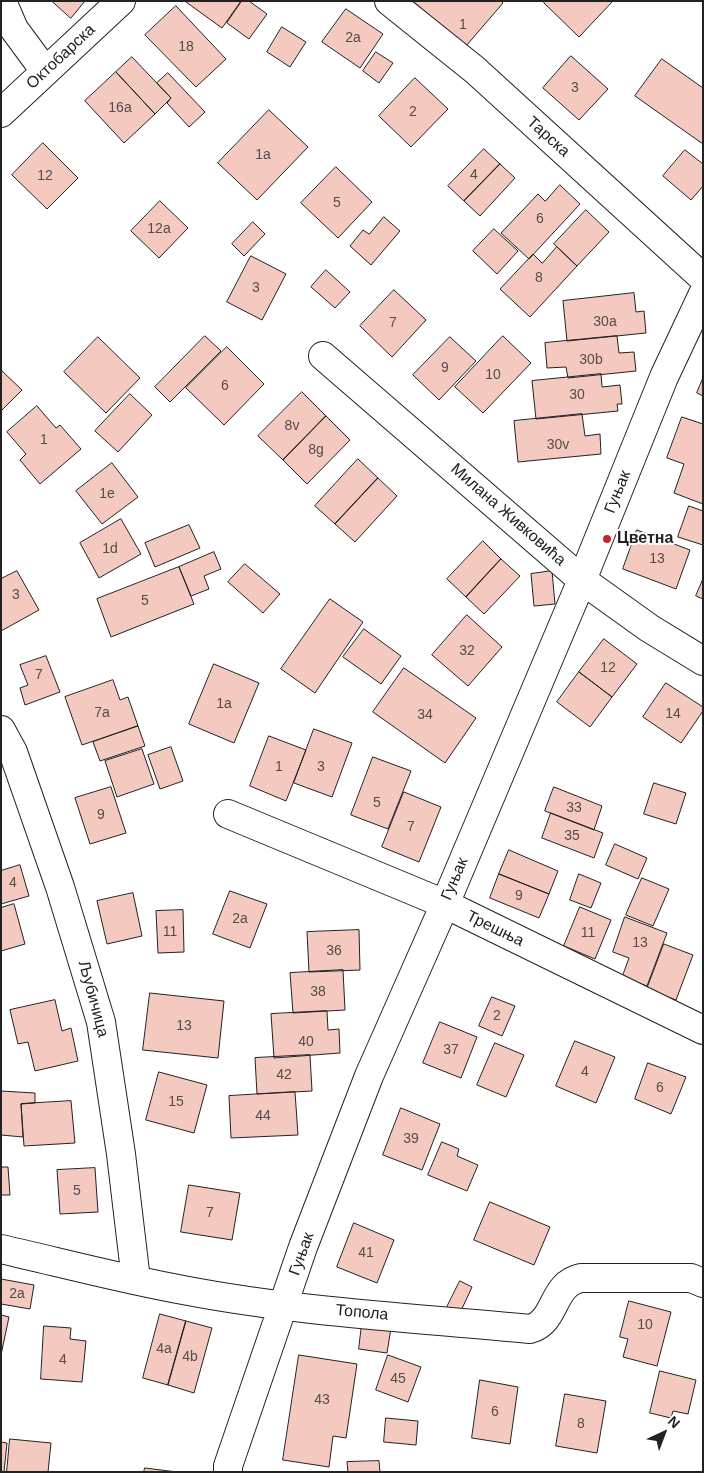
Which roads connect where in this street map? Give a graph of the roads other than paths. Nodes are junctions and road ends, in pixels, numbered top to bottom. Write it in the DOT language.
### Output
graph roads {
  1 [pos="2,1"];
  2 [pos="121,1"];
  3 [pos="390,1"];
  4 [pos="45,71"];
  5 [pos="1,113"];
  6 [pos="703,278"];
  7 [pos="703,294"];
  8 [pos="324,356"];
  9 [pos="582,580"];
  10 [pos="703,661"];
  11 [pos="5,747"];
  12 [pos="228,814"];
  13 [pos="445,904"];
  14 [pos="703,1030"];
  15 [pos="1,1249"];
  16 [pos="136,1280"];
  17 [pos="703,1283"];
  18 [pos="283,1306"];
  19 [pos="228,1472"];
  1 -- 4 [label="street"];
  2 -- 4 [label="street, Октобарска"];
  3 -- 6 [label="street, Тарска"];
  4 -- 5 [label="street, Октобарска"];
  7 -- 9 [label="street, Гуњак"];
  8 -- 9 [label="street, Милана Живковића"];
  9 -- 10 [label="street, Милана Живковића"];
  9 -- 13 [label="street, Гуњак"];
  11 -- 16 [label="street, Љубичица"];
  12 -- 13 [label="street, Трешња"];
  13 -- 14 [label="street, Трешња"];
  13 -- 18 [label="street, Гуњак"];
  15 -- 16 [label="street, Топола"];
  16 -- 18 [label="street, Топола"];
  17 -- 18 [label="street, Топола"];
  18 -- 19 [label="street, Гуњак"];
}
